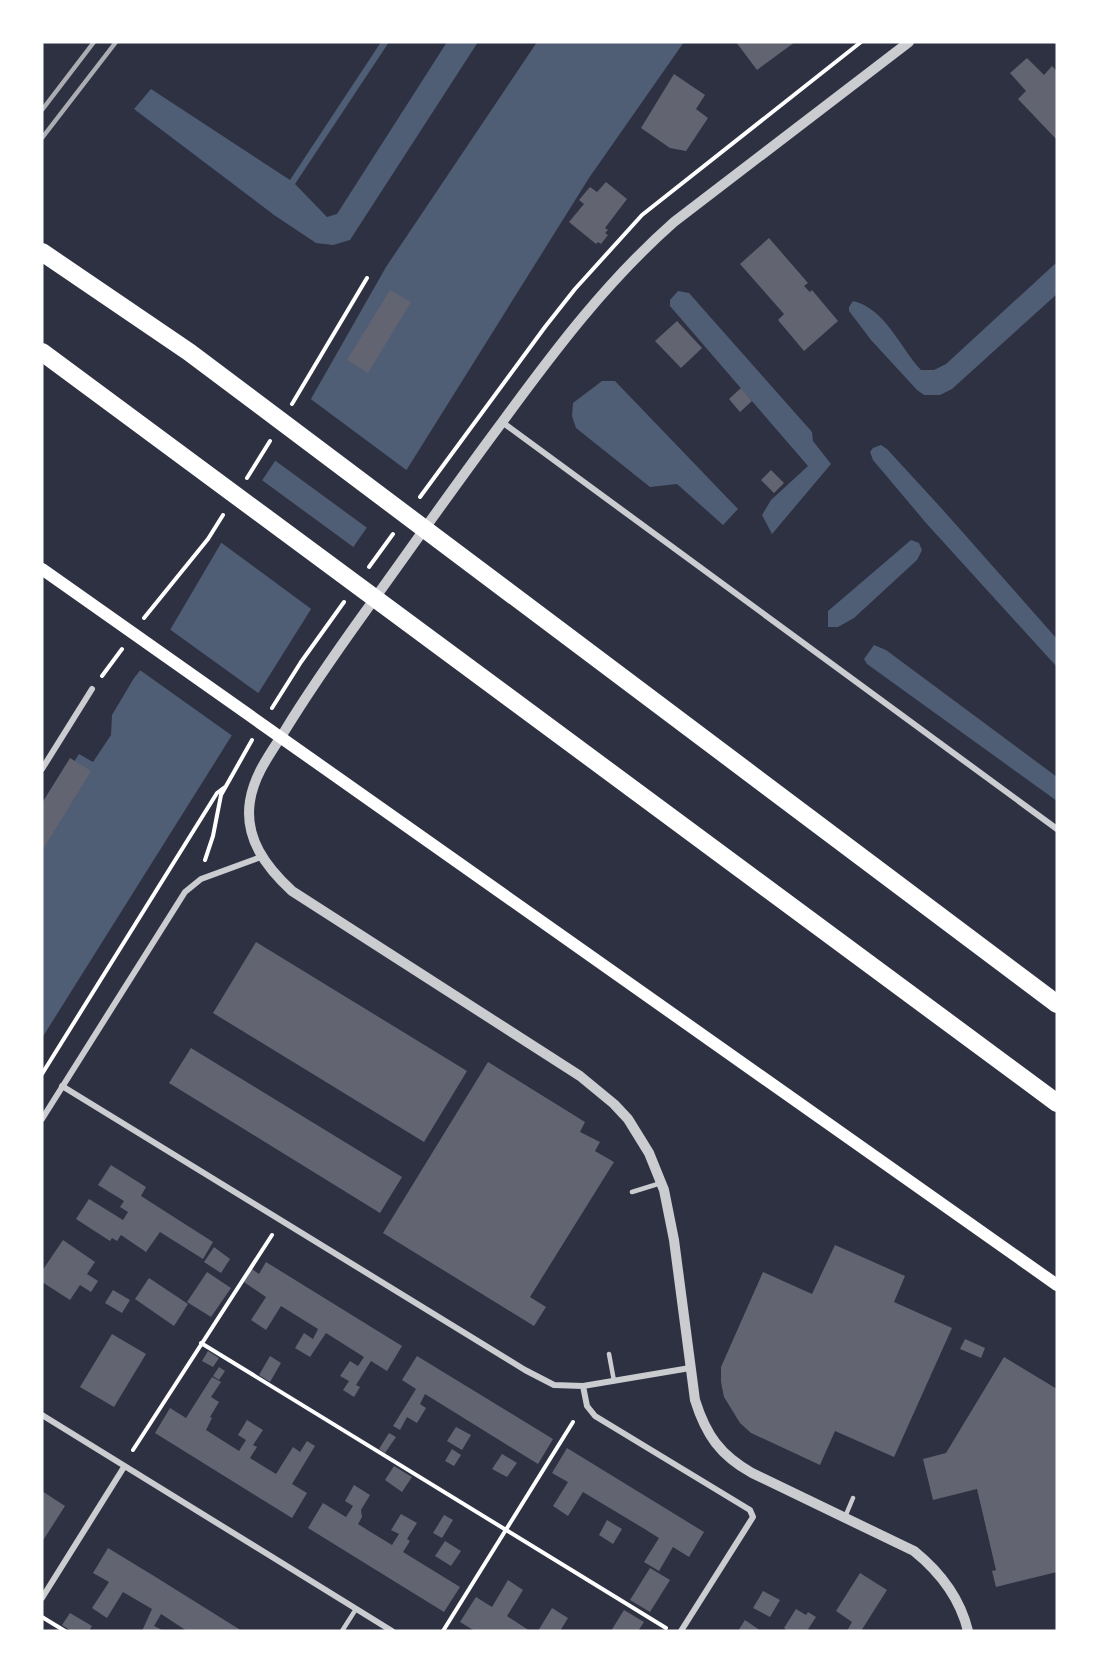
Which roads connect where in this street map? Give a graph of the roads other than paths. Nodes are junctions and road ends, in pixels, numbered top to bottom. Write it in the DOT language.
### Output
graph roads {
  1 [pos="909,42"];
  2 [pos="42,252"];
  3 [pos="42,352"];
  4 [pos="502,422"];
  5 [pos="42,569"];
  6 [pos="92,689"];
  7 [pos="42,769"];
  8 [pos="1057,829"];
  9 [pos="261,857"];
  10 [pos="959,928"];
  11 [pos="1057,994"];
  12 [pos="1057,1004"];
  13 [pos="62,1086"];
  14 [pos="1057,1103"];
  15 [pos="42,1119"];
  16 [pos="661,1183"];
  17 [pos="632,1192"];
  18 [pos="1057,1286"];
  19 [pos="609,1354"];
  20 [pos="690,1368"];
  21 [pos="614,1381"];
  22 [pos="583,1386"];
  23 [pos="42,1416"];
  24 [pos="124,1467"];
  25 [pos="853,1498"];
  26 [pos="845,1517"];
  27 [pos="42,1598"];
  28 [pos="356,1609"];
  29 [pos="342,1631"];
  30 [pos="392,1631"];
  31 [pos="681,1631"];
  32 [pos="968,1631"];
  1 -- 4 [label="street"];
  2 -- 10 [label="highway"];
  3 -- 14 [label="highway"];
  4 -- 8 [label="street"];
  4 -- 9 [label="street"];
  5 -- 18 [label="main road"];
  6 -- 7 [label="street"];
  9 -- 13 [label="street"];
  9 -- 16 [label="street"];
  10 -- 11 [label="highway"];
  10 -- 12 [label="highway"];
  13 -- 15 [label="street"];
  13 -- 22 [label="street"];
  16 -- 17 [label="lane"];
  16 -- 20 [label="street"];
  19 -- 21 [label="lane"];
  20 -- 21 [label="street"];
  20 -- 26 [label="street"];
  21 -- 22 [label="street"];
  22 -- 31 [label="street"];
  23 -- 24 [label="street"];
  24 -- 27 [label="street"];
  24 -- 28 [label="street"];
  25 -- 26 [label="lane"];
  26 -- 32 [label="street"];
  28 -- 29 [label="lane"];
  28 -- 30 [label="street"];
}
